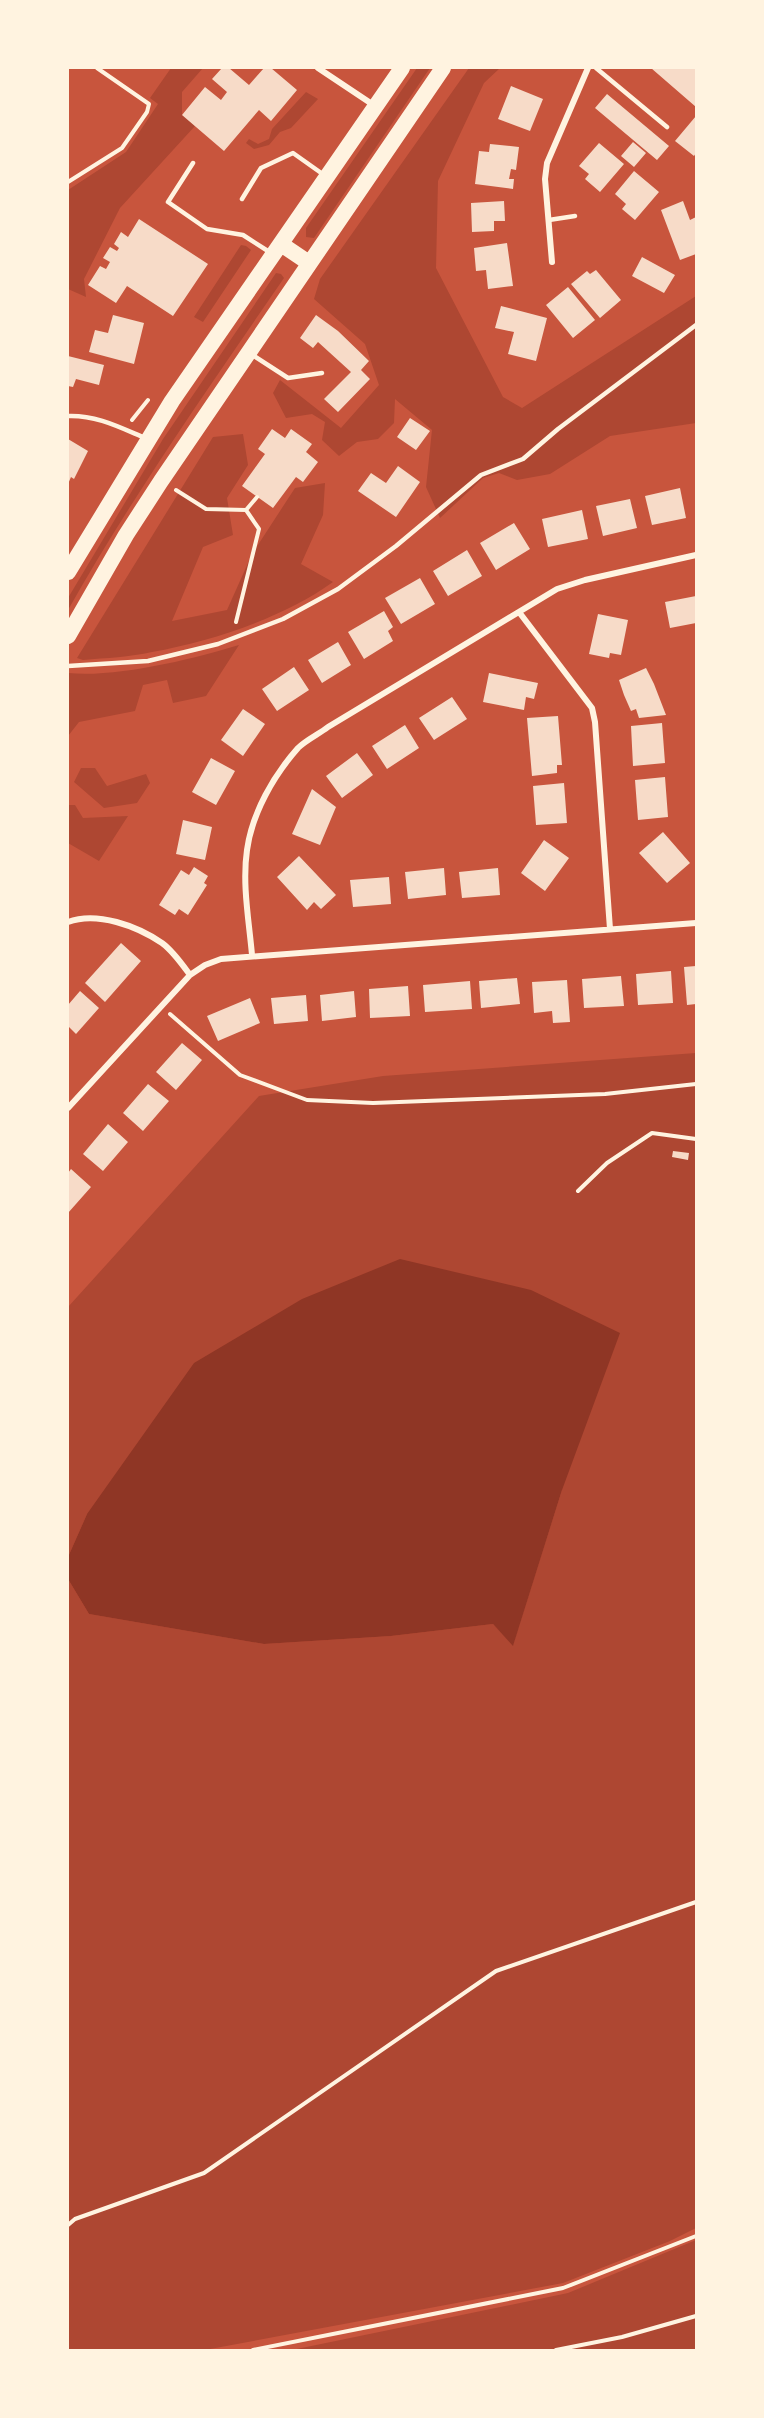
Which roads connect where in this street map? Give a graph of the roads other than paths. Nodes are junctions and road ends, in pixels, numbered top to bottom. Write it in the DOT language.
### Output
graph roads {
  1 [pos="318,68"];
  2 [pos="402,68"];
  3 [pos="443,68"];
  4 [pos="588,68"];
  5 [pos="596,68"];
  6 [pos="375,106"];
  7 [pos="667,127"];
  8 [pos="193,163"];
  9 [pos="327,177"];
  10 [pos="242,199"];
  11 [pos="575,216"];
  12 [pos="549,220"];
  13 [pos="277,249"];
  14 [pos="552,262"];
  15 [pos="309,263"];
  16 [pos="696,325"];
  17 [pos="249,352"];
  18 [pos="322,373"];
  19 [pos="68,416"];
  20 [pos="147,440"];
  21 [pos="696,555"];
  22 [pos="68,572"];
  23 [pos="519,612"];
  24 [pos="68,636"];
  25 [pos="68,666"];
  26 [pos="68,922"];
  27 [pos="696,923"];
  28 [pos="610,929"];
  29 [pos="252,955"];
  30 [pos="190,975"];
  31 [pos="68,1108"];
  1 -- 6 [label="street"];
  2 -- 6 [label="highway"];
  3 -- 15 [label="highway"];
  4 -- 12 [label="street"];
  5 -- 7 [label="lane"];
  6 -- 9 [label="highway"];
  8 -- 13 [label="lane"];
  9 -- 10 [label="lane"];
  9 -- 13 [label="highway"];
  11 -- 12 [label="lane"];
  12 -- 14 [label="street"];
  13 -- 15 [label="highway"];
  13 -- 20 [label="highway"];
  15 -- 17 [label="highway"];
  16 -- 25 [label="lane"];
  17 -- 18 [label="lane"];
  17 -- 24 [label="highway"];
  19 -- 20 [label="lane"];
  20 -- 22 [label="highway"];
  21 -- 23 [label="street"];
  23 -- 28 [label="street"];
  23 -- 29 [label="street"];
  26 -- 30 [label="street"];
  27 -- 28 [label="street"];
  28 -- 29 [label="street"];
  29 -- 30 [label="street"];
  30 -- 31 [label="street"];
}
